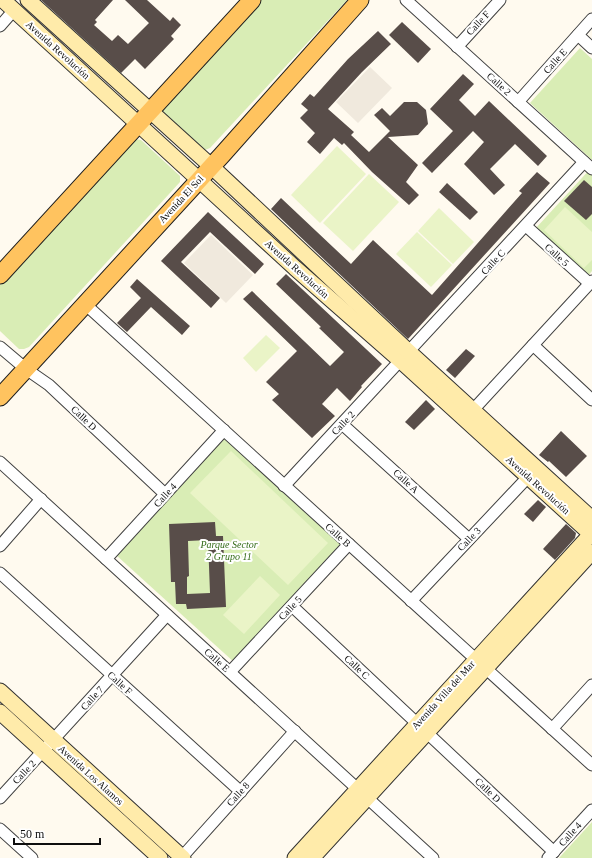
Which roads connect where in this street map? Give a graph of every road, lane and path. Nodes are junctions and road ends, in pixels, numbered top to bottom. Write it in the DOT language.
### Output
graph roads {
  1 [pos="252,0"];
  2 [pos="360,0"];
  3 [pos="406,0"];
  4 [pos="500,0"];
  5 [pos="31,1"];
  6 [pos="9,5"];
  7 [pos="592,19"];
  8 [pos="0,26"];
  9 [pos="578,35"];
  10 [pos="457,46"];
  11 [pos="592,48"];
  12 [pos="518,102"];
  13 [pos="144,117"];
  14 [pos="211,166"];
  15 [pos="588,166"];
  16 [pos="200,179"];
  17 [pos="526,226"];
  18 [pos="0,275"];
  19 [pos="591,282"];
  20 [pos="85,304"];
  21 [pos="533,345"];
  22 [pos="0,347"];
  23 [pos="405,357"];
  24 [pos="26,368"];
  25 [pos="0,397"];
  26 [pos="592,400"];
  27 [pos="473,410"];
  28 [pos="342,424"];
  29 [pos="224,430"];
  30 [pos="0,462"];
  31 [pos="528,477"];
  32 [pos="284,486"];
  33 [pos="165,494"];
  34 [pos="41,499"];
  35 [pos="592,519"];
  36 [pos="592,534"];
  37 [pos="469,539"];
  38 [pos="349,544"];
  39 [pos="0,546"];
  40 [pos="592,552"];
  41 [pos="106,559"];
  42 [pos="0,573"];
  43 [pos="411,600"];
  44 [pos="292,606"];
  45 [pos="168,615"];
  46 [pos="480,664"];
  47 [pos="230,672"];
  48 [pos="112,675"];
  49 [pos="592,685"];
  50 [pos="0,691"];
  51 [pos="0,712"];
  52 [pos="422,728"];
  53 [pos="552,729"];
  54 [pos="295,732"];
  55 [pos="48,745"];
  56 [pos="592,765"];
  57 [pos="240,792"];
  58 [pos="363,794"];
  59 [pos="0,798"];
  60 [pos="592,810"];
  61 [pos="0,829"];
  62 [pos="551,855"];
  63 [pos="32,858"];
  64 [pos="160,858"];
  65 [pos="182,858"];
  66 [pos="295,858"];
  67 [pos="312,858"];
  68 [pos="433,858"];
  1 -- 13 [label="main road"];
  2 -- 14 [label="main road, Avenida El Sol"];
  3 -- 10 [label="street, Calle 2"];
  4 -- 10 [label="street, Calle F"];
  5 -- 13 [label="main road, Avenida Revolución"];
  6 -- 8 [label="street"];
  6 -- 13 [label="main road, Avenida Revolución"];
  7 -- 9 [label="street, Calle E"];
  9 -- 11 [label="street"];
  9 -- 12 [label="street, Calle E"];
  10 -- 12 [label="street, Calle 2"];
  12 -- 15 [label="street, Calle 2"];
  13 -- 14 [label="main road, Avenida Revolución"];
  13 -- 16 [label="main road, Avenida Revolución"];
  13 -- 18 [label="main road"];
  14 -- 16 [label="main road, Avenida El Sol"];
  14 -- 23 [label="main road, Avenida Revolución"];
  15 -- 17 [label="street, Calle C"];
  16 -- 20 [label="main road, Avenida El Sol"];
  16 -- 23 [label="main road, Avenida Revolución"];
  17 -- 19 [label="street, Calle 5"];
  17 -- 23 [label="street, Calle C"];
  19 -- 21 [label="street"];
  20 -- 24 [label="main road, Avenida El Sol"];
  20 -- 29 [label="street, Calle B"];
  21 -- 26 [label="street"];
  21 -- 27 [label="street"];
  22 -- 24 [label="street, Calle D"];
  23 -- 27 [label="main road, Avenida Revolución"];
  23 -- 28 [label="street, Calle 2"];
  23 -- 31 [label="main road, Avenida Revolución"];
  24 -- 25 [label="main road, Avenida El Sol"];
  24 -- 33 [label="street, Calle D"];
  27 -- 35 [label="main road, Avenida Revolución"];
  28 -- 32 [label="street, Calle 2"];
  28 -- 37 [label="street, Calle A"];
  29 -- 32 [label="street, Calle B"];
  29 -- 33 [label="street, Calle 4"];
  30 -- 34 [label="street, Calle E"];
  31 -- 36 [label="main road, Avenida Revolución"];
  31 -- 37 [label="street, Calle 3"];
  32 -- 38 [label="street, Calle B"];
  33 -- 41 [label="street, Calle 4"];
  34 -- 39 [label="street"];
  34 -- 41 [label="street, Calle E"];
  36 -- 46 [label="main road, Avenida Villa del Mar"];
  37 -- 43 [label="street, Calle 3"];
  38 -- 43 [label="street, Calle B"];
  38 -- 44 [label="street, Calle 5"];
  40 -- 46 [label="main road, Avenida Villa del Mar"];
  41 -- 45 [label="street, Calle E"];
  42 -- 48 [label="street, Calle F"];
  43 -- 46 [label="street, Calle B"];
  44 -- 47 [label="street, Calle 5"];
  44 -- 52 [label="street, Calle C"];
  45 -- 47 [label="street, Calle E"];
  45 -- 48 [label="street, Calle 7"];
  46 -- 52 [label="main road, Avenida Villa del Mar"];
  46 -- 53 [label="street, Calle B"];
  47 -- 54 [label="street, Calle E"];
  48 -- 55 [label="street, Calle 7"];
  48 -- 57 [label="street, Calle F"];
  49 -- 53 [label="street"];
  50 -- 55 [label="main road, Avenida Los Alamos"];
  51 -- 55 [label="main road, Avenida Los Alamos"];
  52 -- 58 [label="main road, Avenida Villa del Mar"];
  52 -- 62 [label="street, Calle D"];
  53 -- 56 [label="street, Calle B"];
  54 -- 57 [label="street, Calle 8"];
  54 -- 58 [label="street, Calle E"];
  55 -- 59 [label="street, Calle 2"];
  55 -- 64 [label="main road, Avenida Los Alamos"];
  55 -- 65 [label="main road, Avenida Los Alamos"];
  57 -- 65 [label="street, Calle 8"];
  58 -- 66 [label="main road, Avenida Villa del Mar"];
  58 -- 67 [label="main road, Avenida Villa del Mar"];
  58 -- 68 [label="street, Calle E"];
  60 -- 62 [label="street, Calle 4"];
  61 -- 63 [label="street"];
}
